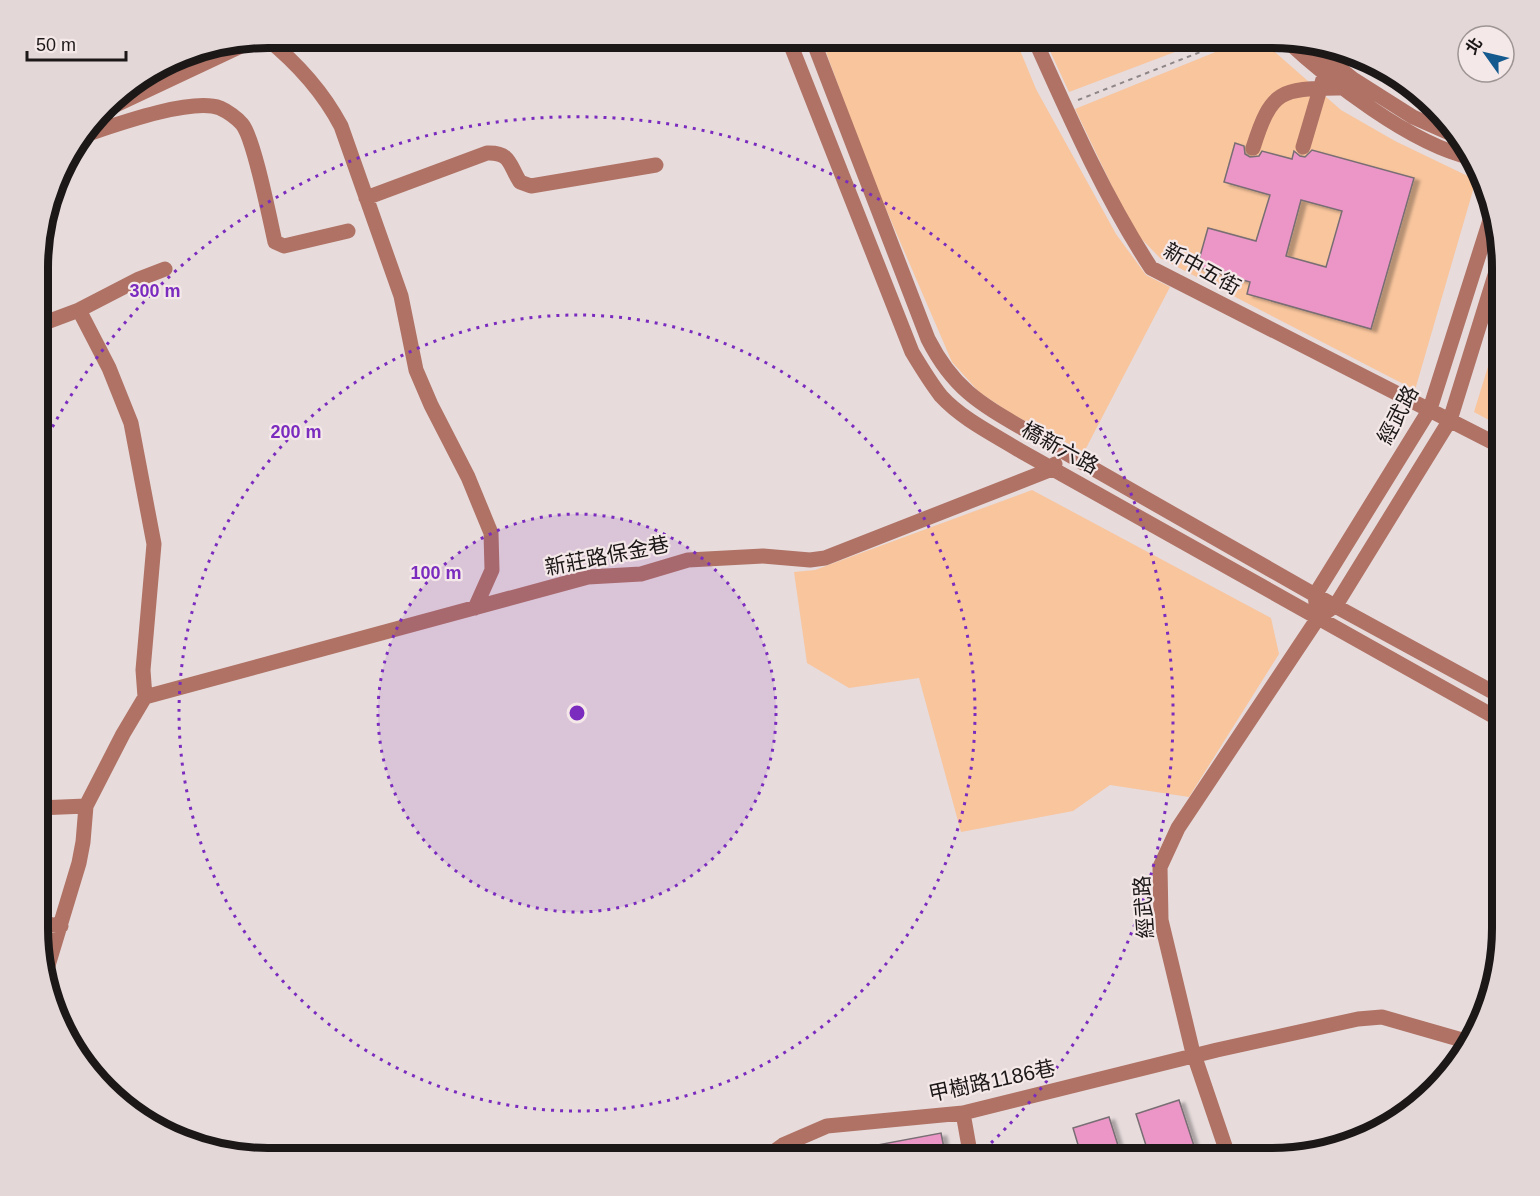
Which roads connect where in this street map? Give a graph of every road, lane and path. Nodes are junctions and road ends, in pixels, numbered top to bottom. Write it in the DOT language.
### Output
graph roads {
  1 [pos="278,48"];
  2 [pos="792,48"];
  3 [pos="816,48"];
  4 [pos="1039,48"];
  5 [pos="1210,48"];
  6 [pos="1295,49"];
  7 [pos="230,51"];
  8 [pos="1321,53"];
  9 [pos="1329,83"];
  10 [pos="126,100"];
  11 [pos="1065,105"];
  12 [pos="1444,131"];
  13 [pos="95,132"];
  14 [pos="1303,147"];
  15 [pos="1252,148"];
  16 [pos="1461,155"];
  17 [pos="656,165"];
  18 [pos="366,198"];
  19 [pos="1488,226"];
  20 [pos="348,231"];
  21 [pos="165,269"];
  22 [pos="1492,285"];
  23 [pos="79,310"];
  24 [pos="48,322"];
  25 [pos="1430,409"];
  26 [pos="1450,420"];
  27 [pos="1492,442"];
  28 [pos="1062,450"];
  29 [pos="1053,469"];
  30 [pos="1315,595"];
  31 [pos="1336,605"];
  32 [pos="475,608"];
  33 [pos="1318,618"];
  34 [pos="1492,691"];
  35 [pos="145,697"];
  36 [pos="1492,715"];
  37 [pos="86,806"];
  38 [pos="48,808"];
  39 [pos="48,924"];
  40 [pos="61,926"];
  41 [pos="50,959"];
  42 [pos="1462,1040"];
  43 [pos="1195,1057"];
  44 [pos="963,1113"];
  45 [pos="781,1148"];
  46 [pos="969,1148"];
  47 [pos="1226,1148"];
  1 -- 18 [label="street"];
  2 -- 29 [label="street, 橋新六路"];
  3 -- 28 [label="street, 橋新六路"];
  4 -- 11 [label="street, 新中五街"];
  5 -- 11 [label="path"];
  6 -- 9 [label="street"];
  7 -- 10 [label="street"];
  8 -- 12 [label="street"];
  9 -- 14 [label="street"];
  9 -- 15 [label="street"];
  9 -- 16 [label="street"];
  11 -- 25 [label="street, 新中五街"];
  13 -- 20 [label="street"];
  17 -- 18 [label="street"];
  18 -- 32 [label="street"];
  19 -- 25 [label="street, 經武路"];
  21 -- 23 [label="street"];
  22 -- 26 [label="street, 經武路"];
  23 -- 24 [label="street"];
  23 -- 35 [label="street"];
  25 -- 26 [label="street, 新中五街"];
  25 -- 30 [label="street, 經武路"];
  26 -- 27 [label="street"];
  26 -- 31 [label="street, 經武路"];
  28 -- 29 [label="street"];
  28 -- 30 [label="street, 橋新六路"];
  29 -- 32 [label="street, 新莊路保金巷"];
  29 -- 33 [label="street, 橋新六路"];
  30 -- 31 [label="street, 橋新六路"];
  30 -- 33 [label="street"];
  31 -- 33 [label="street, 經武路"];
  31 -- 34 [label="street, 橋新六路"];
  32 -- 35 [label="street, 新莊路保金巷"];
  33 -- 36 [label="street, 橋新六路"];
  33 -- 43 [label="street, 經武路"];
  35 -- 37 [label="street"];
  37 -- 38 [label="street"];
  37 -- 40 [label="street"];
  39 -- 40 [label="street"];
  40 -- 41 [label="street"];
  42 -- 43 [label="street, 甲樹路1186巷"];
  43 -- 44 [label="street, 甲樹路1186巷"];
  43 -- 47 [label="street, 經武路"];
  44 -- 45 [label="street, 甲樹路1186巷"];
  44 -- 46 [label="street"];
}
